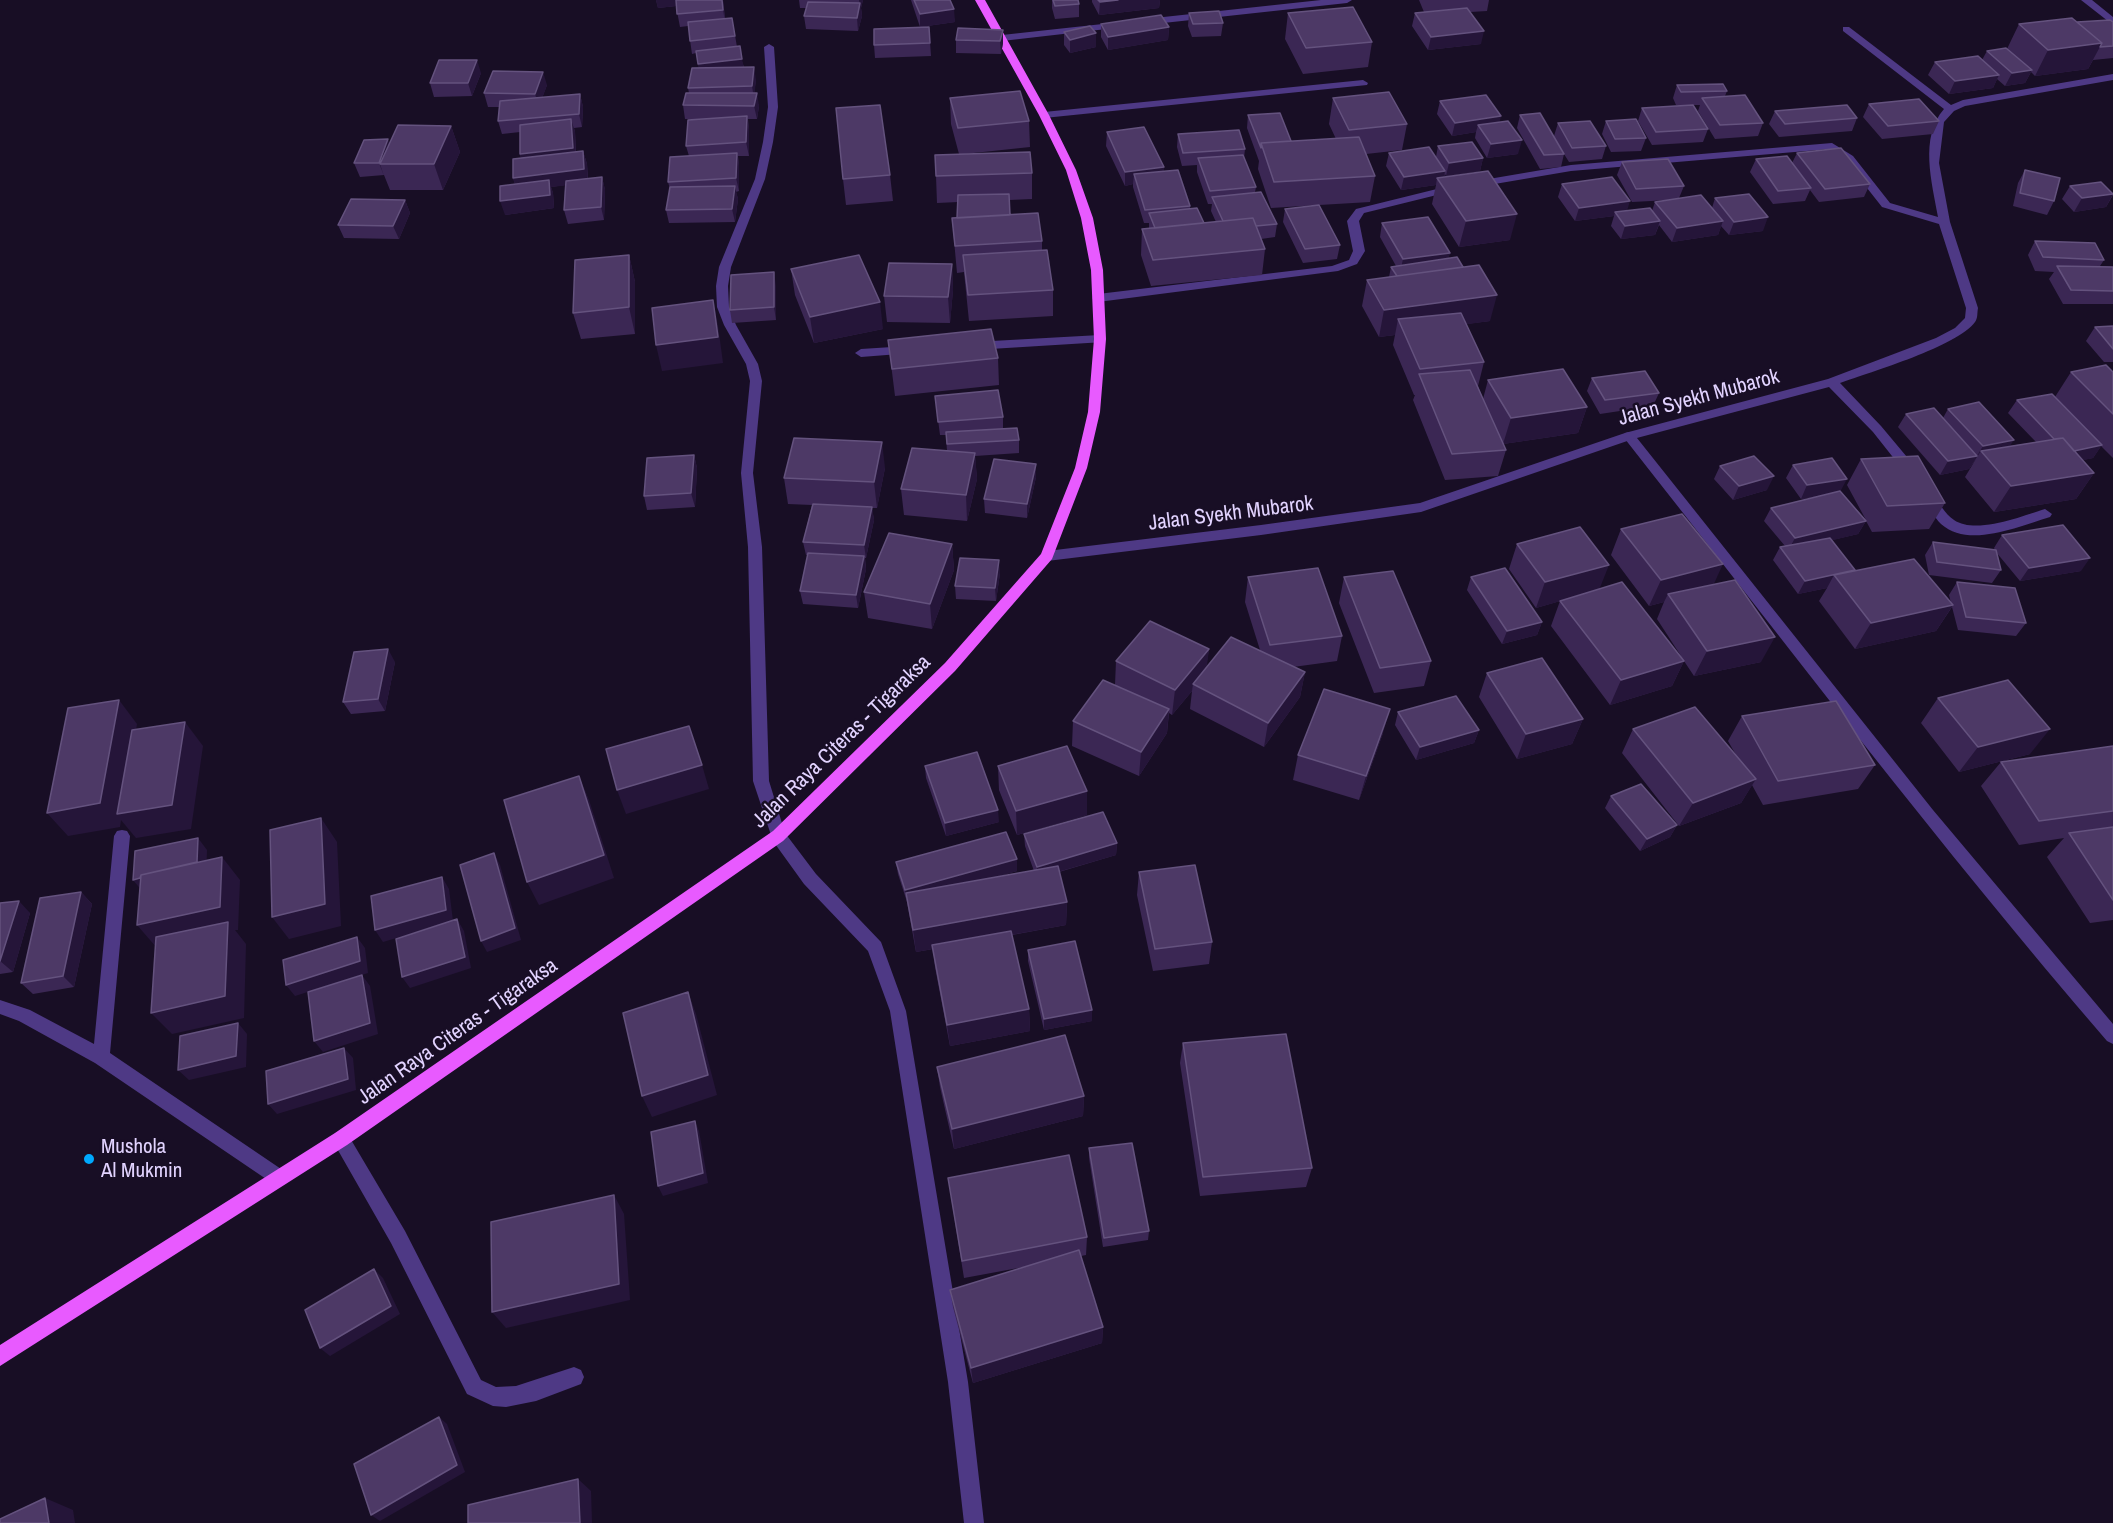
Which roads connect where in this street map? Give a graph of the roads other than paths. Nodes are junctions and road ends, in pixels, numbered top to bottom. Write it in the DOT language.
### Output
graph roads {
  1 [pos="980,0"];
  2 [pos="1347,0"];
  3 [pos="2086,0"];
  4 [pos="2113,22"];
  5 [pos="1846,29"];
  6 [pos="1002,38"];
  7 [pos="769,47"];
  8 [pos="2113,77"];
  9 [pos="1363,83"];
  10 [pos="1950,109"];
  11 [pos="1044,115"];
  12 [pos="1944,222"];
  13 [pos="1098,298"];
  14 [pos="1100,339"];
  15 [pos="956,347"];
  16 [pos="921,349"];
  17 [pos="861,353"];
  18 [pos="1832,382"];
  19 [pos="1629,436"];
  20 [pos="2045,514"];
  21 [pos="1047,556"];
  22 [pos="122,836"];
  23 [pos="778,836"];
  24 [pos="0,1006"];
  25 [pos="2113,1036"];
  26 [pos="101,1057"];
  27 [pos="341,1139"];
  28 [pos="278,1178"];
  29 [pos="0,1356"];
  30 [pos="574,1377"];
  31 [pos="974,1523"];
  1 -- 6 [label="main road, Jalan Raya Citeras - Tigaraksa"];
  2 -- 6 [label="street"];
  3 -- 4 [label="street"];
  5 -- 10 [label="street"];
  6 -- 11 [label="main road, Jalan Raya Citeras - Tigaraksa"];
  7 -- 23 [label="street"];
  8 -- 10 [label="street"];
  9 -- 11 [label="street"];
  10 -- 12 [label="street, Jalan Syekh Mubarok"];
  11 -- 13 [label="main road, Jalan Raya Citeras - Tigaraksa"];
  12 -- 13 [label="street"];
  12 -- 18 [label="street, Jalan Syekh Mubarok"];
  13 -- 14 [label="main road, Jalan Raya Citeras - Tigaraksa"];
  14 -- 15 [label="street"];
  14 -- 21 [label="main road, Jalan Raya Citeras - Tigaraksa"];
  16 -- 17 [label="street"];
  18 -- 19 [label="street, Jalan Syekh Mubarok"];
  18 -- 20 [label="street"];
  19 -- 21 [label="street, Jalan Syekh Mubarok"];
  19 -- 25 [label="street"];
  21 -- 23 [label="main road, Jalan Raya Citeras - Tigaraksa"];
  22 -- 26 [label="street"];
  23 -- 27 [label="main road, Jalan Raya Citeras - Tigaraksa"];
  23 -- 31 [label="street"];
  24 -- 26 [label="street"];
  26 -- 28 [label="street"];
  27 -- 28 [label="main road, Jalan Raya Citeras - Tigaraksa"];
  27 -- 30 [label="street"];
  28 -- 29 [label="main road, Jalan Raya Citeras - Tigaraksa"];
}
